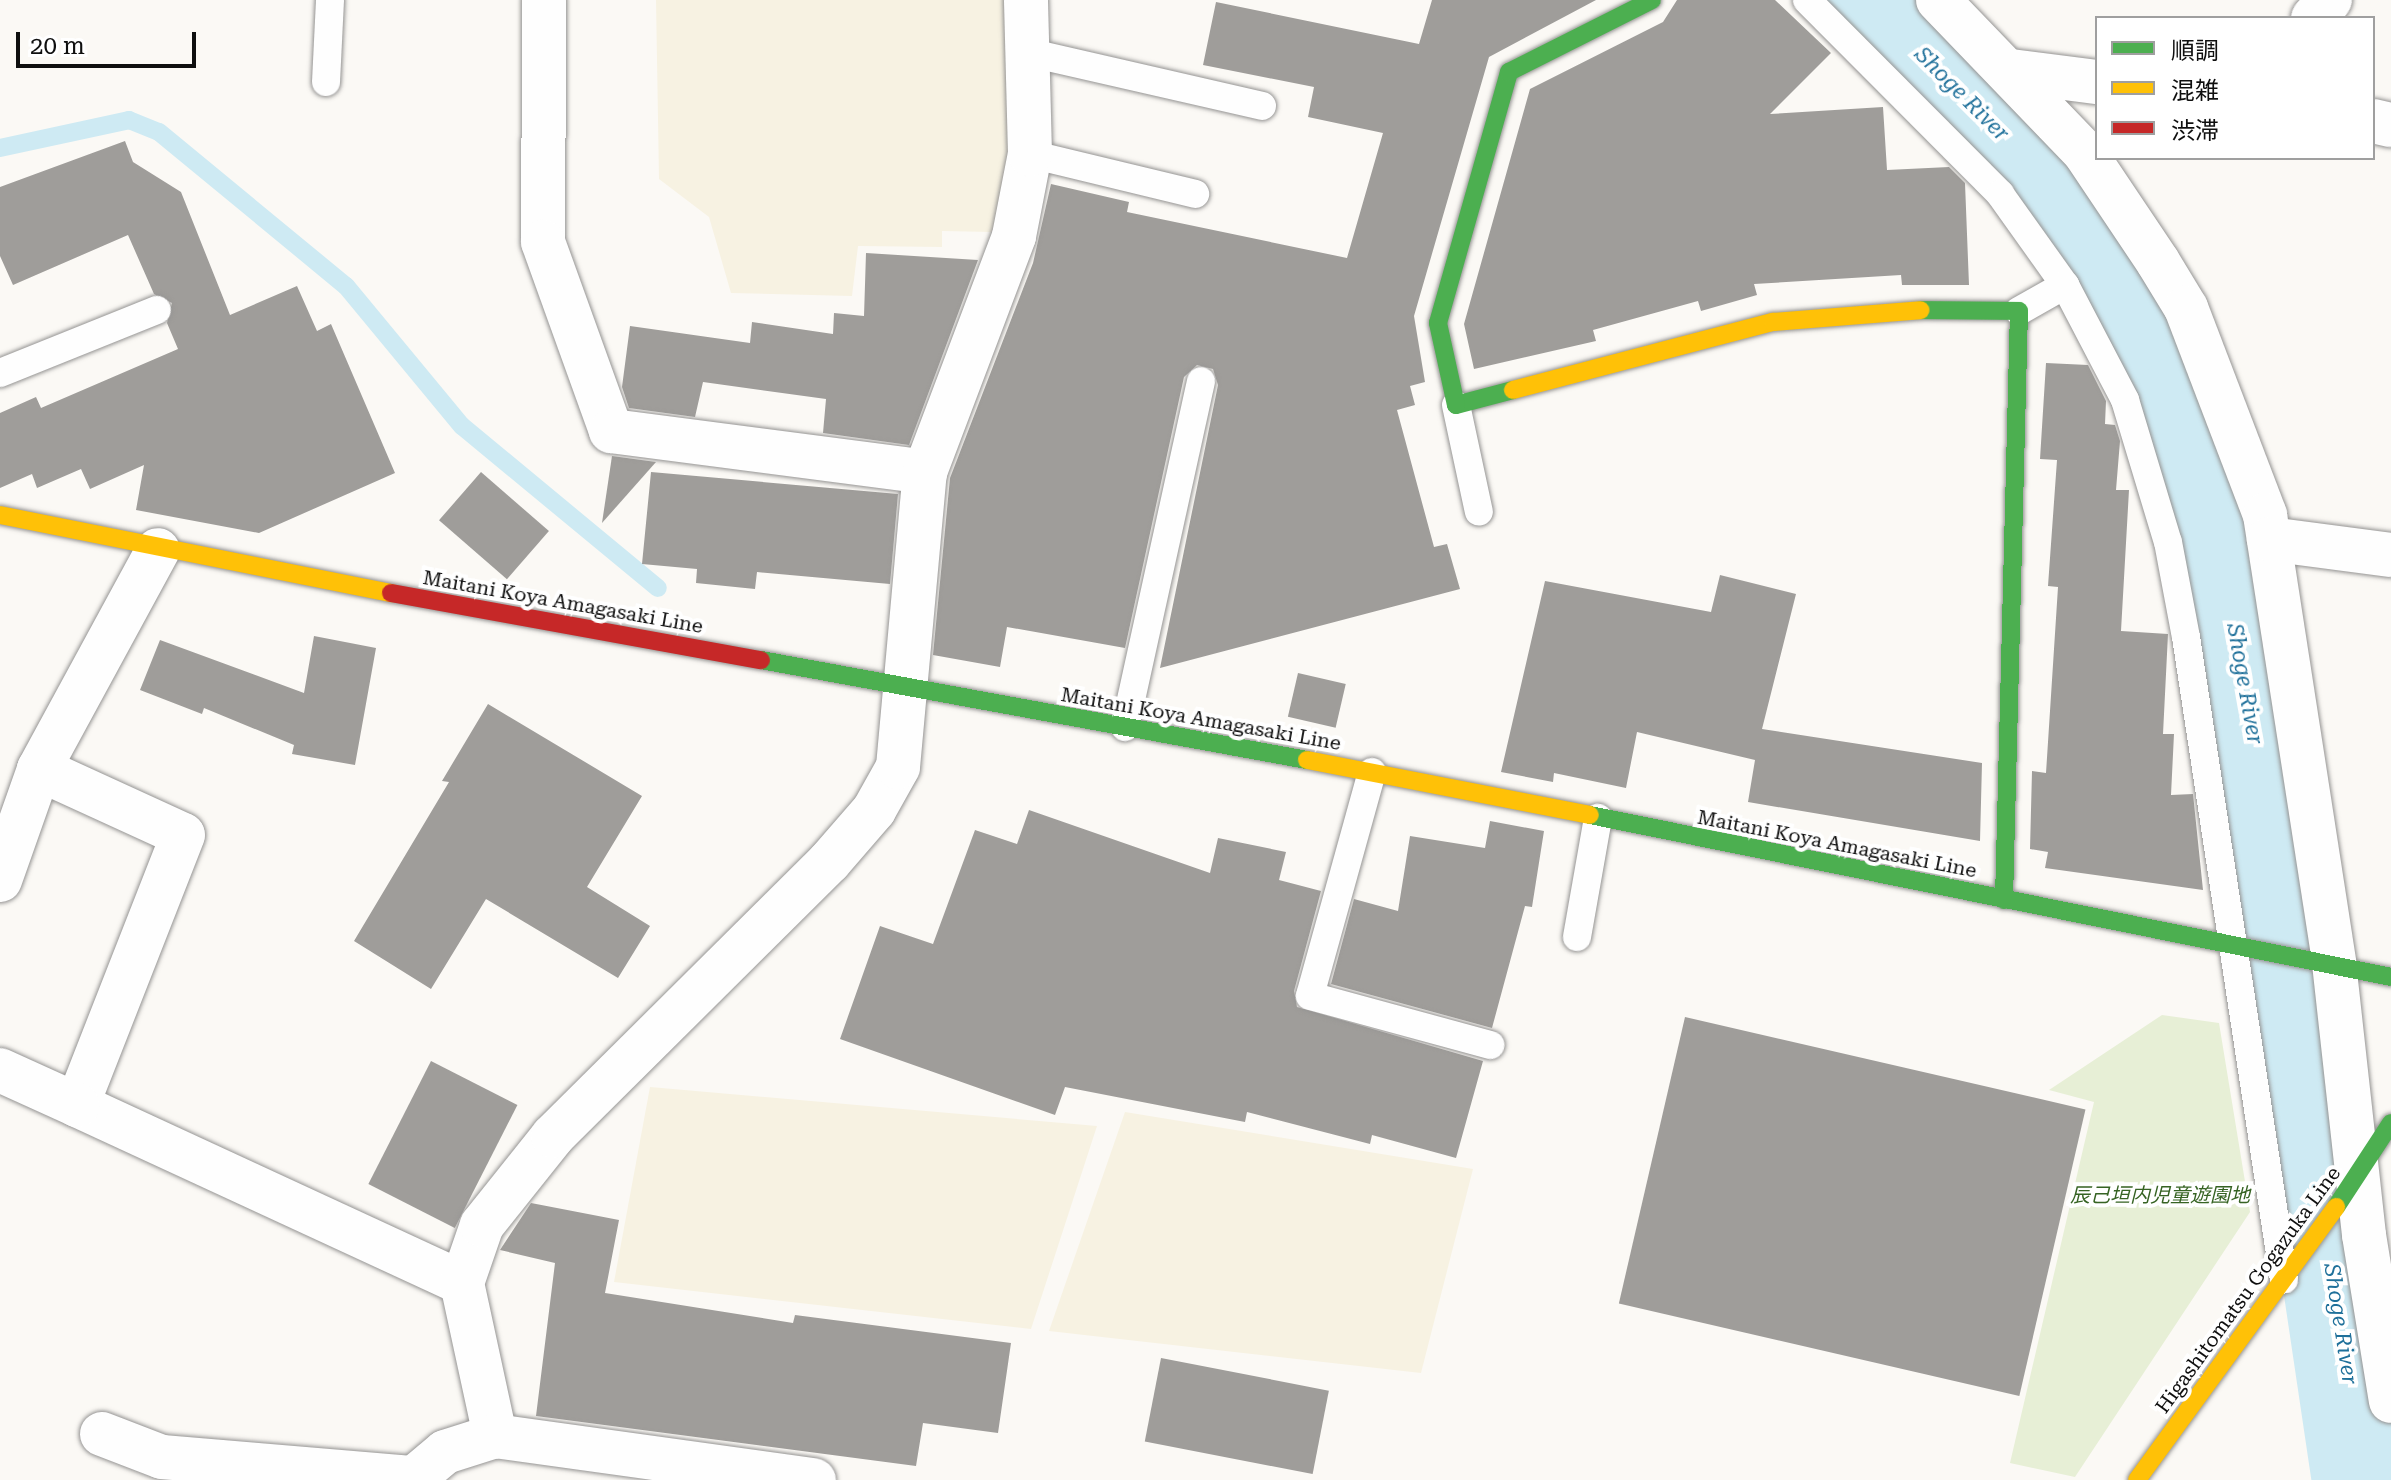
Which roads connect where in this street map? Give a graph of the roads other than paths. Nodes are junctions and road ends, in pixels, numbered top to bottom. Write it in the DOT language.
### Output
graph roads {
  1 [pos="330,0"];
  2 [pos="544,0"];
  3 [pos="1026,0"];
  4 [pos="1652,0"];
  5 [pos="1807,0"];
  6 [pos="1938,0"];
  7 [pos="2330,0"];
  8 [pos="2315,16"];
  9 [pos="1031,53"];
  10 [pos="2011,71"];
  11 [pos="326,82"];
  12 [pos="2095,82"];
  13 [pos="1262,106"];
  14 [pos="1030,154"];
  15 [pos="1195,194"];
  16 [pos="2065,285"];
  17 [pos="157,310"];
  18 [pos="2019,311"];
  19 [pos="0,373"];
  20 [pos="1201,381"];
  21 [pos="1456,405"];
  22 [pos="925,472"];
  23 [pos="1479,512"];
  24 [pos="0,515"];
  25 [pos="2269,539"];
  26 [pos="158,550"];
  27 [pos="2391,555"];
  28 [pos="907,687"];
  29 [pos="1125,727"];
  30 [pos="39,769"];
  31 [pos="1372,772"];
  32 [pos="1598,818"];
  33 [pos="0,880"];
  34 [pos="2004,900"];
  35 [pos="1577,937"];
  36 [pos="2238,941"];
  37 [pos="2323,960"];
  38 [pos="2391,977"];
  39 [pos="1490,1045"];
  40 [pos="0,1070"];
  41 [pos="77,1105"];
  42 [pos="2391,1123"];
  43 [pos="2352,1185"];
  44 [pos="2377,1239"];
  45 [pos="2288,1273"];
  46 [pos="462,1283"];
  47 [pos="2391,1401"];
  48 [pos="102,1434"];
  49 [pos="495,1436"];
  50 [pos="414,1479"];
  51 [pos="814,1480"];
  52 [pos="2137,1480"];
  1 -- 11 [label="lane"];
  2 -- 22 [label="street"];
  3 -- 9 [label="street"];
  4 -- 21 [label="main road"];
  5 -- 16 [label="lane"];
  6 -- 10 [label="street"];
  7 -- 8 [label="street"];
  9 -- 13 [label="lane"];
  9 -- 14 [label="street"];
  10 -- 12 [label="street"];
  10 -- 25 [label="street"];
  14 -- 15 [label="lane"];
  14 -- 22 [label="street"];
  16 -- 18 [label="lane"];
  16 -- 36 [label="lane"];
  17 -- 19 [label="lane"];
  18 -- 21 [label="main road"];
  18 -- 34 [label="main road"];
  20 -- 29 [label="lane"];
  21 -- 23 [label="lane"];
  22 -- 28 [label="street"];
  24 -- 26 [label="main road, Maitani Koya Amagasaki Line"];
  25 -- 27 [label="street"];
  25 -- 37 [label="street"];
  26 -- 28 [label="main road, Maitani Koya Amagasaki Line"];
  26 -- 30 [label="street"];
  28 -- 29 [label="main road, Maitani Koya Amagasaki Line"];
  28 -- 46 [label="street"];
  29 -- 31 [label="main road, Maitani Koya Amagasaki Line"];
  30 -- 33 [label="street"];
  30 -- 41 [label="street"];
  31 -- 32 [label="main road, Maitani Koya Amagasaki Line"];
  31 -- 39 [label="lane"];
  32 -- 34 [label="main road, Maitani Koya Amagasaki Line"];
  32 -- 35 [label="lane"];
  34 -- 36 [label="main road, Maitani Koya Amagasaki Line"];
  36 -- 37 [label="main road, Maitani Koya Amagasaki Line"];
  36 -- 45 [label="lane"];
  37 -- 38 [label="main road, Maitani Koya Amagasaki Line"];
  37 -- 43 [label="street"];
  40 -- 41 [label="street"];
  41 -- 46 [label="street"];
  42 -- 43 [label="main road, Higashitomatsu Gogazuka Line"];
  43 -- 44 [label="street"];
  43 -- 45 [label="main road, Higashitomatsu Gogazuka Line"];
  44 -- 47 [label="street"];
  45 -- 52 [label="main road, Higashitomatsu Gogazuka Line"];
  46 -- 49 [label="street"];
  48 -- 50 [label="street"];
  49 -- 50 [label="street"];
  49 -- 51 [label="street"];
}
